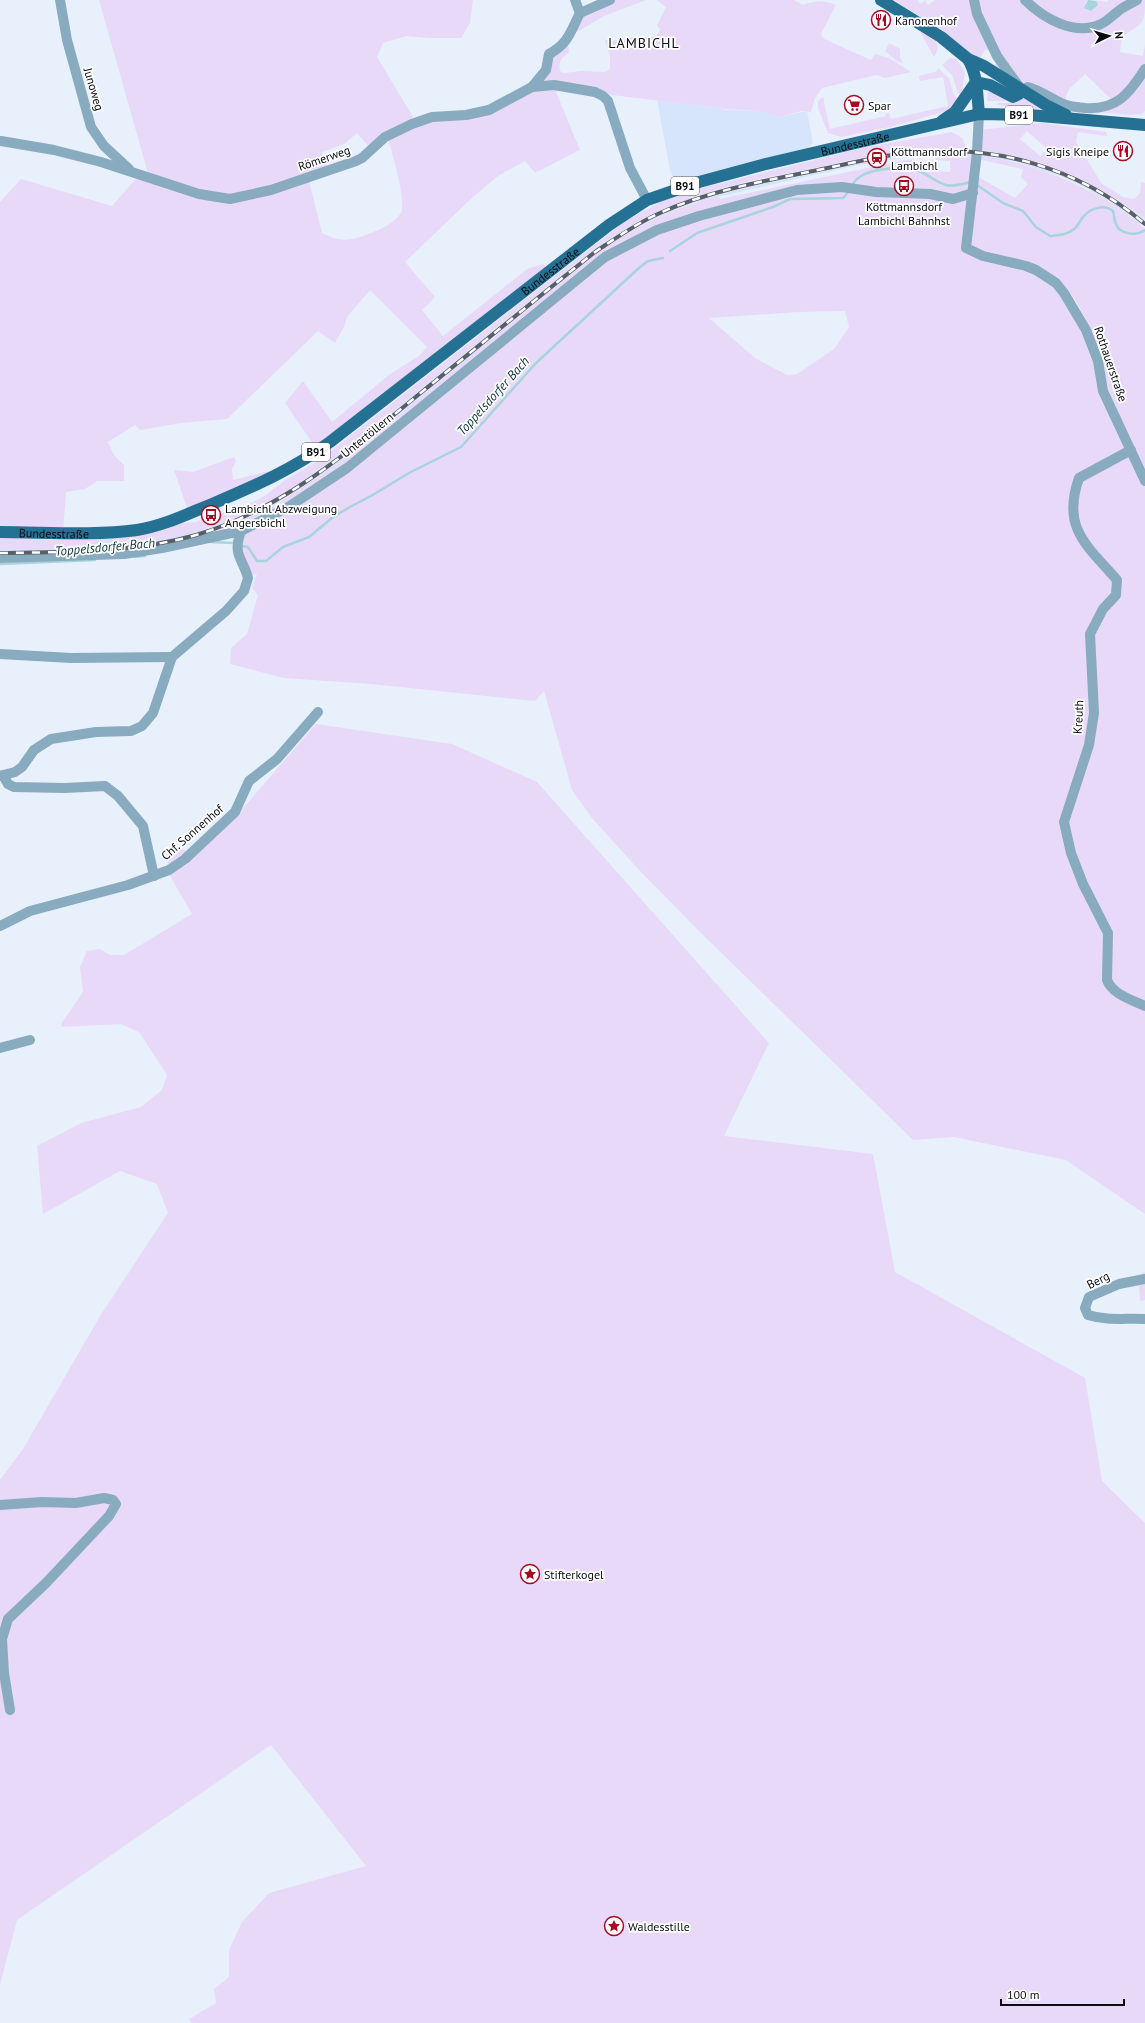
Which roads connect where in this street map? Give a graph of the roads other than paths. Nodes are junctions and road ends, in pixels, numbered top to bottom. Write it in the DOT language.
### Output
graph roads {
  1 [pos="60,0"];
  2 [pos="575,0"];
  3 [pos="610,0"];
  4 [pos="974,0"];
  5 [pos="1025,0"];
  6 [pos="1137,0"];
  7 [pos="884,1"];
  8 [pos="580,13"];
  9 [pos="968,59"];
  10 [pos="1145,69"];
  11 [pos="546,70"];
  12 [pos="976,82"];
  13 [pos="554,85"];
  14 [pos="532,87"];
  15 [pos="1021,90"];
  16 [pos="979,114"];
  17 [pos="1081,119"];
  18 [pos="1145,125"];
  19 [pos="928,127"];
  20 [pos="1,142"];
  21 [pos="131,171"];
  22 [pos="973,193"];
  23 [pos="647,200"];
  24 [pos="1132,450"];
  25 [pos="1145,481"];
  26 [pos="240,531"];
  27 [pos="0,532"];
  28 [pos="0,558"];
  29 [pos="0,654"];
  30 [pos="172,657"];
  31 [pos="318,712"];
  32 [pos="2,775"];
  33 [pos="154,876"];
  34 [pos="0,926"];
  35 [pos="1145,1006"];
  36 [pos="30,1040"];
  37 [pos="0,1048"];
  38 [pos="1145,1279"];
  39 [pos="1145,1319"];
  40 [pos="0,1504"];
  41 [pos="10,1710"];
  1 -- 21 [label="street, Junoweg"];
  2 -- 8 [label="street"];
  3 -- 8 [label="street"];
  4 -- 15 [label="street"];
  5 -- 6 [label="street"];
  7 -- 9 [label="main road"];
  8 -- 11 [label="street"];
  9 -- 12 [label="main road"];
  9 -- 15 [label="main road"];
  10 -- 15 [label="street"];
  11 -- 13 [label="street"];
  11 -- 14 [label="street"];
  12 -- 15 [label="main road"];
  12 -- 16 [label="main road"];
  12 -- 19 [label="main road"];
  13 -- 14 [label="street, Römerweg"];
  13 -- 23 [label="street, Römerweg"];
  14 -- 21 [label="street, Römerweg"];
  15 -- 17 [label="main road"];
  16 -- 17 [label="main road, Bundesstraße / B91"];
  16 -- 19 [label="main road, Bundesstraße / B91"];
  16 -- 22 [label="street"];
  17 -- 18 [label="main road, Bundesstraße / B91"];
  19 -- 23 [label="main road, Bundesstraße / B91"];
  20 -- 21 [label="street, Römerweg"];
  22 -- 24 [label="street, Rothauerstraße"];
  22 -- 26 [label="street, Untertöllern"];
  23 -- 27 [label="main road, Bundesstraße / B91"];
  24 -- 25 [label="street, Rothauerstraße"];
  24 -- 35 [label="street, Kreuth"];
  26 -- 28 [label="street, Untertöllern"];
  26 -- 30 [label="street"];
  29 -- 30 [label="street"];
  30 -- 32 [label="street"];
  31 -- 33 [label="street, Chf. Sonnenhof"];
  32 -- 33 [label="street"];
  33 -- 34 [label="street, Chf. Sonnenhof"];
  36 -- 37 [label="street"];
  38 -- 39 [label="street, Berg"];
  40 -- 41 [label="street"];
}
